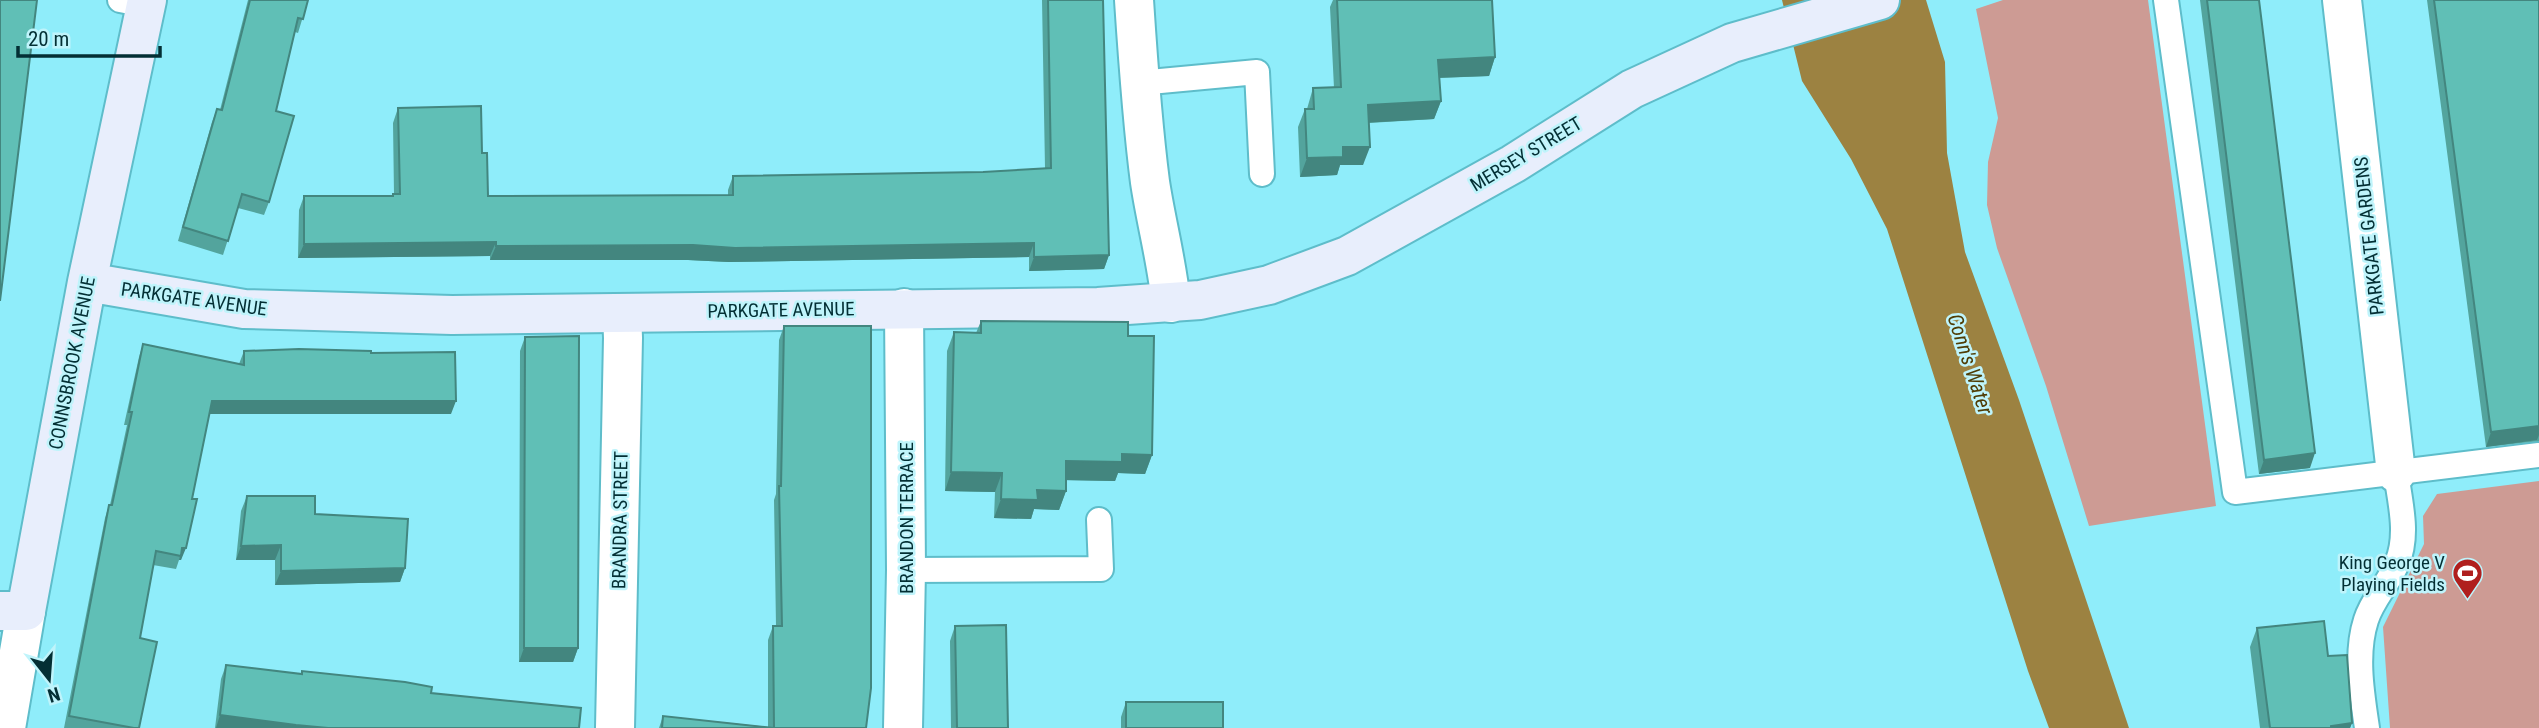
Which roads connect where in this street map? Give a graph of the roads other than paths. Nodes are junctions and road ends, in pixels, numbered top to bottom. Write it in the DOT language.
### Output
graph roads {
  1 [pos="1134,0"];
  2 [pos="1880,0"];
  3 [pos="2166,0"];
  4 [pos="2342,0"];
  5 [pos="137,2"];
  6 [pos="1139,83"];
  7 [pos="1262,174"];
  8 [pos="87,282"];
  9 [pos="1171,303"];
  10 [pos="904,308"];
  11 [pos="622,313"];
  12 [pos="2539,455"];
  13 [pos="2396,473"];
  14 [pos="1099,520"];
  15 [pos="906,570"];
  16 [pos="13,611"];
  17 [pos="6,728"];
  18 [pos="615,728"];
  19 [pos="903,728"];
  20 [pos="2367,728"];
  1 -- 6 [label="street"];
  2 -- 9 [label="street, MERSEY STREET"];
  3 -- 13 [label="lane"];
  4 -- 13 [label="street, PARKGATE GARDENS"];
  5 -- 8 [label="street, CONNSBROOK AVENUE"];
  6 -- 7 [label="lane"];
  6 -- 9 [label="street"];
  8 -- 11 [label="street, PARKGATE AVENUE"];
  8 -- 16 [label="street, CONNSBROOK AVENUE"];
  9 -- 10 [label="street, PARKGATE AVENUE"];
  10 -- 11 [label="street, PARKGATE AVENUE"];
  10 -- 15 [label="street, BRANDON TERRACE"];
  11 -- 18 [label="street, BRANDRA STREET"];
  12 -- 13 [label="lane"];
  13 -- 20 [label="lane"];
  14 -- 15 [label="lane"];
  15 -- 19 [label="street, BRANDON TERRACE"];
  16 -- 17 [label="street, CONNSBROOK AVENUE"];
}
